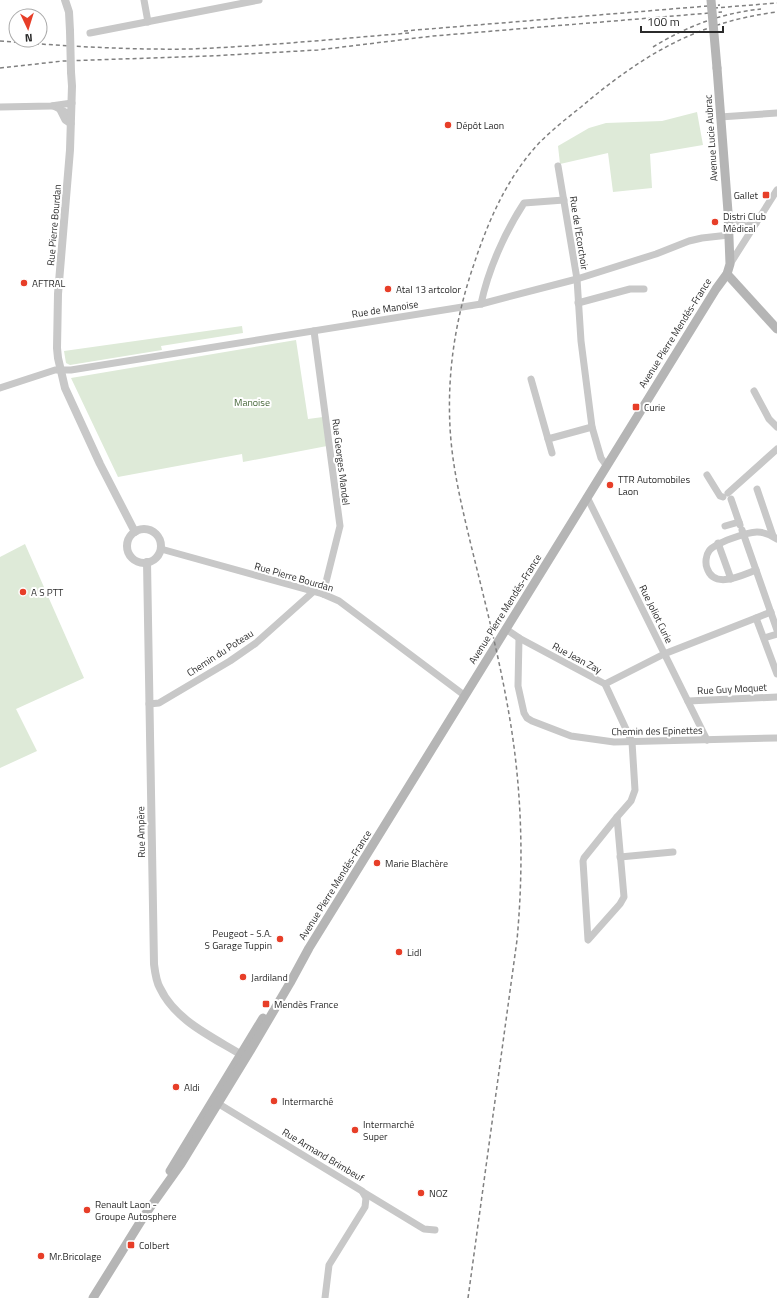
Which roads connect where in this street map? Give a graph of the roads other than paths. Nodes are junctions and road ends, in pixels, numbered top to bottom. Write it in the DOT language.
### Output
graph roads {
  1 [pos="65,0"];
  2 [pos="144,0"];
  3 [pos="259,0"];
  4 [pos="711,0"];
  5 [pos="148,22"];
  6 [pos="90,34"];
  7 [pos="72,103"];
  8 [pos="51,106"];
  9 [pos="0,107"];
  10 [pos="59,108"];
  11 [pos="777,113"];
  12 [pos="71,114"];
  13 [pos="720,117"];
  14 [pos="71,124"];
  15 [pos="558,166"];
  16 [pos="777,190"];
  17 [pos="564,200"];
  18 [pos="728,222"];
  19 [pos="756,223"];
  20 [pos="729,235"];
  21 [pos="730,264"];
  22 [pos="727,274"];
  23 [pos="576,279"];
  24 [pos="644,289"];
  25 [pos="578,303"];
  26 [pos="481,304"];
  27 [pos="777,329"];
  28 [pos="314,331"];
  29 [pos="61,370"];
  30 [pos="531,379"];
  31 [pos="0,388"];
  32 [pos="754,392"];
  33 [pos="592,427"];
  34 [pos="777,427"];
  35 [pos="548,439"];
  36 [pos="777,449"];
  37 [pos="552,453"];
  38 [pos="606,466"];
  39 [pos="707,475"];
  40 [pos="757,488"];
  41 [pos="728,496"];
  42 [pos="587,497"];
  43 [pos="725,526"];
  44 [pos="741,528"];
  45 [pos="135,532"];
  46 [pos="775,537"];
  47 [pos="718,543"];
  48 [pos="161,549"];
  49 [pos="147,562"];
  50 [pos="756,570"];
  51 [pos="731,579"];
  52 [pos="313,592"];
  53 [pos="323,594"];
  54 [pos="771,612"];
  55 [pos="756,618"];
  56 [pos="506,629"];
  57 [pos="777,630"];
  58 [pos="777,634"];
  59 [pos="520,638"];
  60 [pos="764,638"];
  61 [pos="664,654"];
  62 [pos="777,674"];
  63 [pos="605,684"];
  64 [pos="464,696"];
  65 [pos="777,697"];
  66 [pos="688,701"];
  67 [pos="149,704"];
  68 [pos="777,738"];
  69 [pos="707,740"];
  70 [pos="632,742"];
  71 [pos="617,817"];
  72 [pos="673,852"];
  73 [pos="620,857"];
  74 [pos="244,1054"];
  75 [pos="215,1101"];
  76 [pos="362,1191"];
  77 [pos="435,1230"];
  78 [pos="93,1298"];
  79 [pos="325,1298"];
  1 -- 7 [label="street, Rue Pierre Bourdan, bridge"];
  2 -- 5 [label="street"];
  3 -- 5 [label="street"];
  4 -- 13 [label="main road, Avenue Lucie Aubrac, bridge"];
  5 -- 6 [label="street"];
  7 -- 8 [label="street"];
  7 -- 12 [label="street, Rue Pierre Bourdan"];
  8 -- 9 [label="street"];
  8 -- 10 [label="street"];
  10 -- 12 [label="street"];
  10 -- 14 [label="street"];
  11 -- 13 [label="street"];
  12 -- 14 [label="street, Rue Pierre Bourdan"];
  13 -- 18 [label="main road, Avenue Lucie Aubrac"];
  14 -- 29 [label="street, Rue Pierre Bourdan"];
  15 -- 17 [label="street, Rue de l'Ecorchoir"];
  16 -- 19 [label="street"];
  17 -- 23 [label="street, Rue de l'Ecorchoir"];
  17 -- 26 [label="street"];
  18 -- 19 [label="street"];
  18 -- 20 [label="main road, Avenue Lucie Aubrac"];
  19 -- 21 [label="street"];
  20 -- 21 [label="main road, Avenue Lucie Aubrac"];
  20 -- 23 [label="street, Rue de Manoise"];
  21 -- 22 [label="main road, Avenue Lucie Aubrac"];
  22 -- 27 [label="main road"];
  22 -- 38 [label="main road, Avenue Pierre Mendés-France"];
  23 -- 25 [label="street, Rue de l'Ecorchoir"];
  23 -- 26 [label="street, Rue de Manoise"];
  24 -- 25 [label="street"];
  25 -- 33 [label="street, Rue de l'Ecorchoir"];
  26 -- 28 [label="street, Rue de Manoise"];
  28 -- 29 [label="street, Rue de Manoise"];
  28 -- 53 [label="street, Rue Georges Mandel"];
  29 -- 31 [label="street, Rue de Manoise"];
  29 -- 45 [label="street, Rue Pierre Bourdan"];
  30 -- 35 [label="street"];
  32 -- 34 [label="street"];
  33 -- 35 [label="street"];
  33 -- 38 [label="street, Rue de l'Ecorchoir"];
  35 -- 37 [label="street"];
  36 -- 41 [label="street"];
  38 -- 42 [label="main road, Avenue Pierre Mendés-France"];
  39 -- 41 [label="street"];
  40 -- 46 [label="street"];
  41 -- 44 [label="street"];
  42 -- 56 [label="main road, Avenue Pierre Mendés-France"];
  42 -- 61 [label="street, Rue Joliot Curie"];
  43 -- 44 [label="street"];
  44 -- 46 [label="street"];
  44 -- 47 [label="street"];
  44 -- 50 [label="street"];
  45 -- 48 [label="street"];
  45 -- 49 [label="street"];
  47 -- 51 [label="street"];
  47 -- 51 [label="street"];
  48 -- 49 [label="street"];
  48 -- 52 [label="street, Rue Pierre Bourdan"];
  49 -- 67 [label="street, Rue Ampère"];
  50 -- 51 [label="street"];
  50 -- 54 [label="street"];
  52 -- 53 [label="street, Rue Pierre Bourdan"];
  52 -- 67 [label="street, Chemin du Poteau"];
  53 -- 64 [label="street, Rue Pierre Bourdan"];
  54 -- 55 [label="street"];
  54 -- 57 [label="street"];
  55 -- 60 [label="street"];
  55 -- 61 [label="street"];
  56 -- 59 [label="street, Rue Jean Zay"];
  56 -- 64 [label="main road, Avenue Pierre Mendés-France"];
  58 -- 60 [label="street"];
  59 -- 63 [label="street, Rue Jean Zay"];
  59 -- 70 [label="street, Chemin des Epinettes"];
  60 -- 62 [label="street"];
  61 -- 63 [label="street"];
  61 -- 66 [label="street, Rue Joliot Curie"];
  63 -- 70 [label="street, Rue Jean Zay"];
  64 -- 74 [label="main road, Avenue Pierre Mendés-France"];
  65 -- 66 [label="street, Rue Guy Moquet"];
  66 -- 69 [label="street, Rue Joliot Curie"];
  67 -- 74 [label="street, Rue Ampère"];
  68 -- 69 [label="street, Chemin des Epinettes"];
  69 -- 70 [label="street, Chemin des Epinettes"];
  70 -- 71 [label="street"];
  71 -- 73 [label="street"];
  71 -- 73 [label="street"];
  72 -- 73 [label="street"];
  74 -- 75 [label="main road, Avenue Pierre Mendés-France"];
  75 -- 76 [label="street, Rue Armand Brimbeuf"];
  75 -- 78 [label="main road, Avenue Pierre Mendés-France"];
  76 -- 77 [label="street"];
  76 -- 79 [label="street, Rue Armand Brimbeuf"];
}
